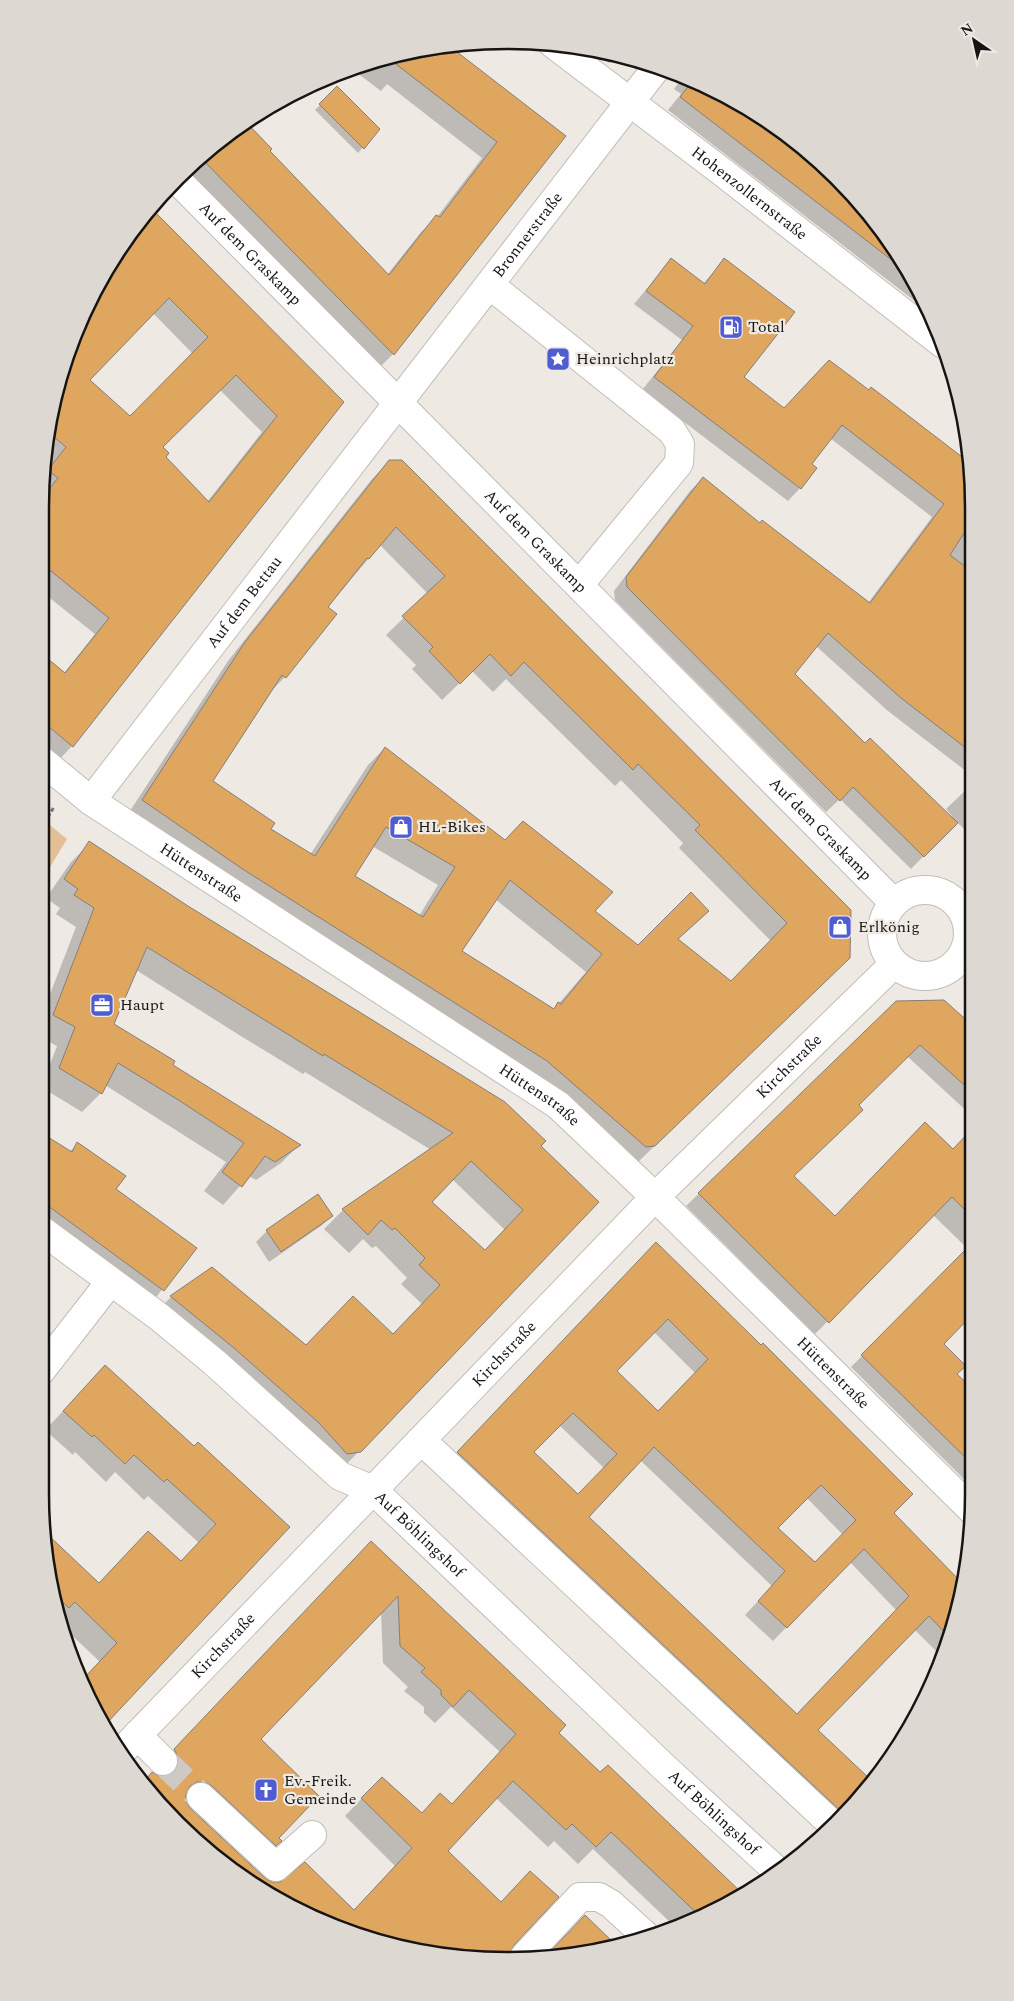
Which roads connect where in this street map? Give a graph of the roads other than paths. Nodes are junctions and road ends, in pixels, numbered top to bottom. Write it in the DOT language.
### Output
graph roads {
  1 [pos="563,53"];
  2 [pos="653,73"];
  3 [pos="629,102"];
  4 [pos="182,185"];
  5 [pos="490,286"];
  6 [pos="931,335"];
  7 [pos="397,402"];
  8 [pos="580,585"];
  9 [pos="49,767"];
  10 [pos="91,801"];
  11 [pos="964,895"];
  12 [pos="894,903"];
  13 [pos="965,917"];
  14 [pos="965,948"];
  15 [pos="894,964"];
  16 [pos="964,971"];
  17 [pos="655,1197"];
  18 [pos="49,1236"];
  19 [pos="110,1282"];
  20 [pos="49,1360"];
  21 [pos="421,1440"];
  22 [pos="372,1490"];
  23 [pos="965,1503"];
  24 [pos="130,1743"];
  25 [pos="163,1761"];
  26 [pos="201,1797"];
  27 [pos="828,1821"];
  28 [pos="312,1835"];
  29 [pos="773,1867"];
  30 [pos="642,1932"];
  31 [pos="529,1951"];
  1 -- 3 [label="street, Hohenzollernstraße"];
  2 -- 3 [label="street, Bronnerstraße"];
  3 -- 5 [label="street, Bronnerstraße"];
  3 -- 6 [label="street, Hohenzollernstraße"];
  4 -- 7 [label="street, Auf dem Graskamp"];
  5 -- 7 [label="street, Bronnerstraße"];
  5 -- 8 [label="street"];
  7 -- 8 [label="street, Auf dem Graskamp"];
  7 -- 10 [label="street, Auf dem Bettau"];
  8 -- 12 [label="street, Auf dem Graskamp"];
  9 -- 10 [label="street, Hüttenstraße"];
  10 -- 17 [label="street, Hüttenstraße"];
  11 -- 12 [label="street"];
  11 -- 13 [label="street"];
  12 -- 15 [label="street"];
  14 -- 16 [label="street"];
  15 -- 16 [label="street"];
  15 -- 17 [label="street, Kirchstraße"];
  17 -- 21 [label="street, Kirchstraße"];
  17 -- 23 [label="street, Hüttenstraße"];
  18 -- 19 [label="street, Auf Böhlingshof"];
  19 -- 20 [label="street"];
  19 -- 22 [label="street, Auf Böhlingshof"];
  21 -- 22 [label="street, Kirchstraße"];
  21 -- 27 [label="street"];
  22 -- 24 [label="street, Kirchstraße"];
  22 -- 29 [label="street, Auf Böhlingshof"];
  24 -- 25 [label="street"];
  26 -- 28 [label="street"];
  30 -- 31 [label="street"];
}
